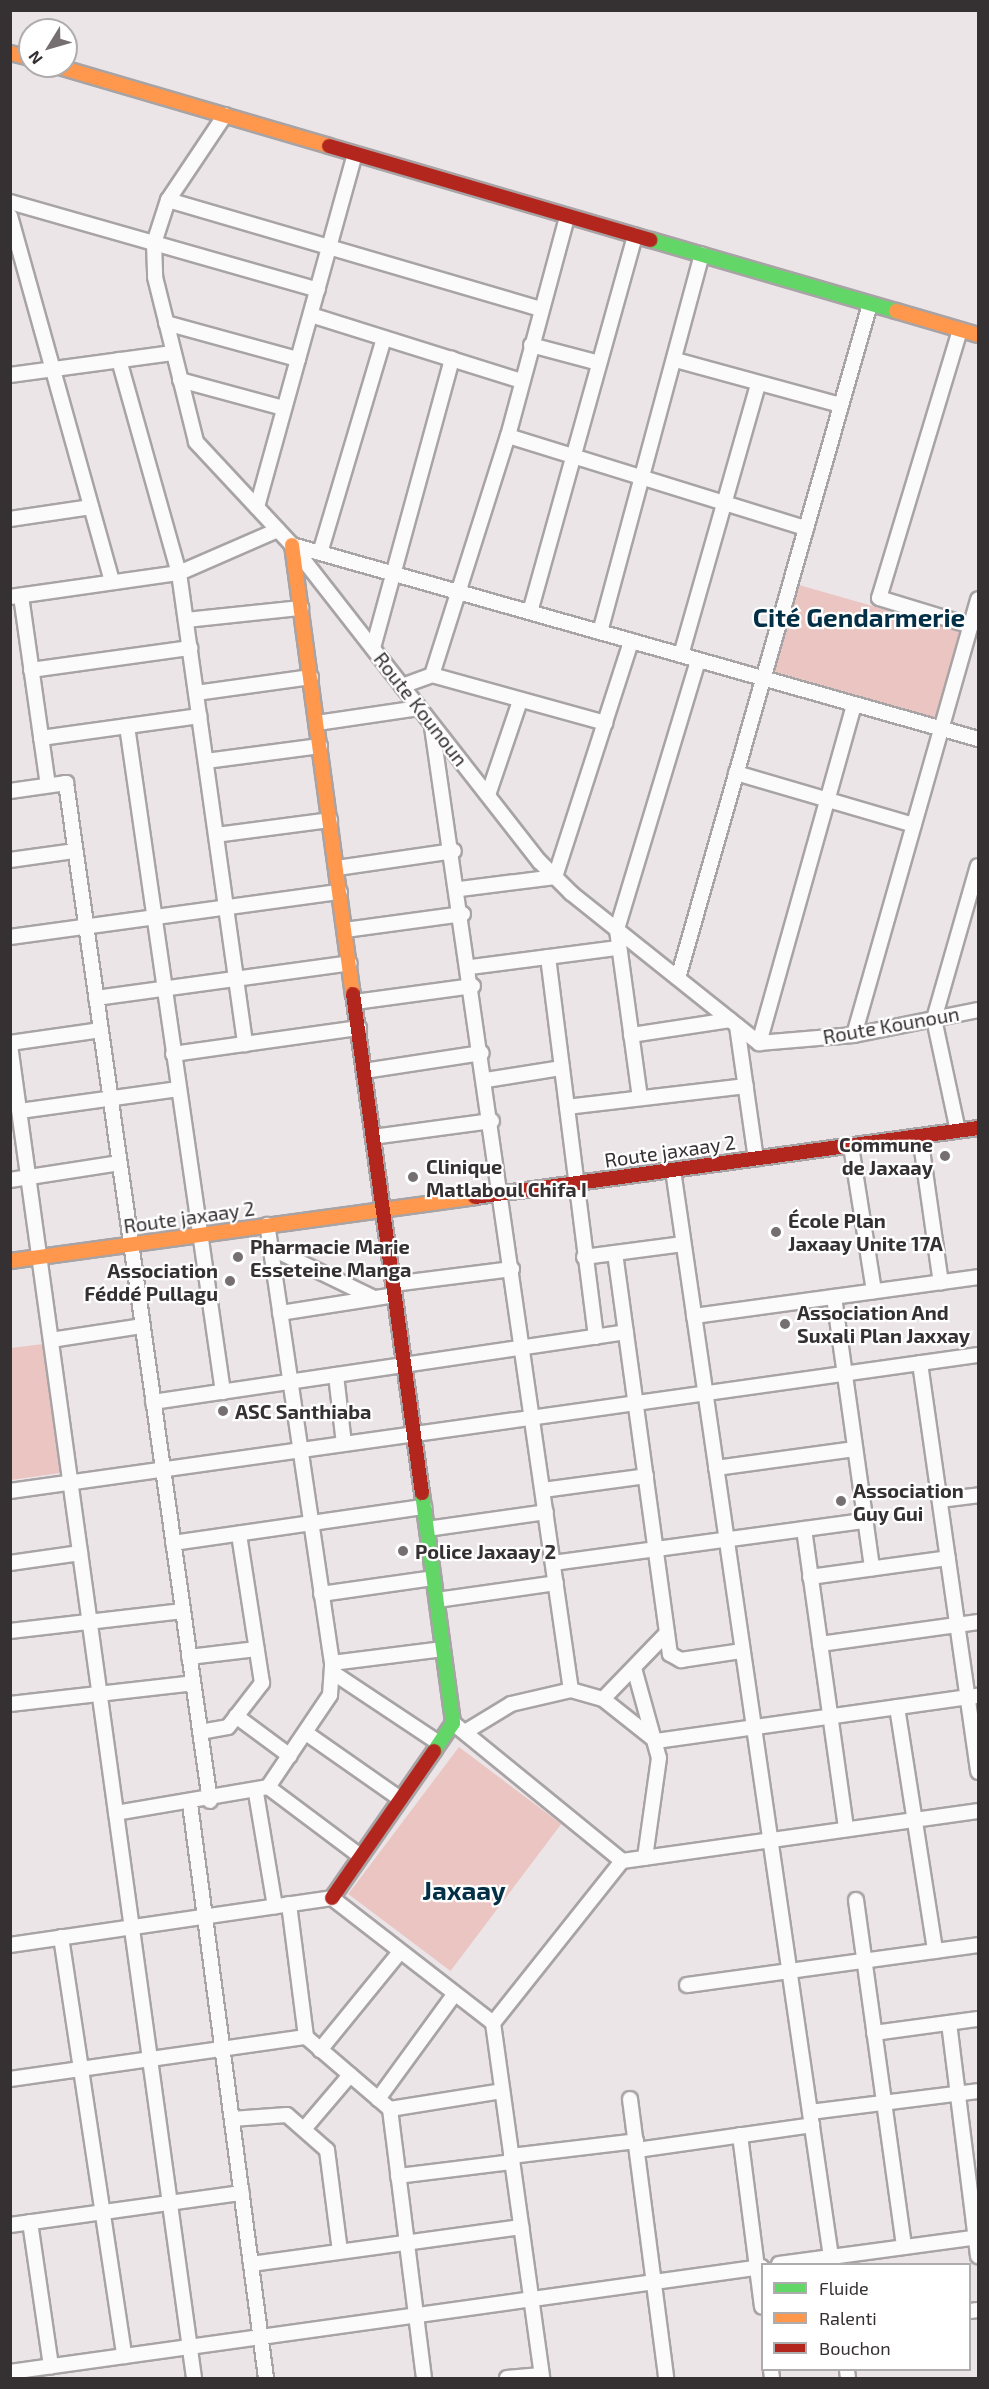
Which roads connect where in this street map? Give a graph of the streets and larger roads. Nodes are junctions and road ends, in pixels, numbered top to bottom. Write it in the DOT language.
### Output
graph roads {
  1 [pos="78,73"];
  2 [pos="225,116"];
  3 [pos="355,154"];
  4 [pos="168,200"];
  5 [pos="10,202"];
  6 [pos="10,216"];
  7 [pos="567,217"];
  8 [pos="635,235"];
  9 [pos="154,243"];
  10 [pos="332,246"];
  11 [pos="702,255"];
  12 [pos="318,290"];
  13 [pos="870,304"];
  14 [pos="541,309"];
  15 [pos="311,315"];
  16 [pos="166,323"];
  17 [pos="960,330"];
  18 [pos="978,336"];
  19 [pos="384,338"];
  20 [pos="531,345"];
  21 [pos="173,353"];
  22 [pos="298,359"];
  23 [pos="452,359"];
  24 [pos="120,360"];
  25 [pos="676,360"];
  26 [pos="599,363"];
  27 [pos="53,370"];
  28 [pos="10,375"];
  29 [pos="180,380"];
  30 [pos="522,381"];
  31 [pos="758,384"];
  32 [pos="841,405"];
  33 [pos="284,408"];
  34 [pos="508,436"];
  35 [pos="574,455"];
  36 [pos="642,476"];
  37 [pos="724,501"];
  38 [pos="91,507"];
  39 [pos="256,507"];
  40 [pos="10,519"];
  41 [pos="806,528"];
  42 [pos="278,530"];
  43 [pos="292,545"];
  44 [pos="320,553"];
  45 [pos="180,573"];
  46 [pos="393,574"];
  47 [pos="112,582"];
  48 [pos="457,592"];
  49 [pos="16,596"];
  50 [pos="978,599"];
  51 [pos="301,608"];
  52 [pos="530,612"];
  53 [pos="186,620"];
  54 [pos="971,626"];
  55 [pos="600,632"];
  56 [pos="631,641"];
  57 [pos="190,648"];
  58 [pos="373,648"];
  59 [pos="681,655"];
  60 [pos="698,660"];
  61 [pos="31,670"];
  62 [pos="432,675"];
  63 [pos="311,677"];
  64 [pos="764,678"];
  65 [pos="402,686"];
  66 [pos="196,693"];
  67 [pos="520,701"];
  68 [pos="855,704"];
  69 [pos="419,708"];
  70 [pos="200,716"];
  71 [pos="317,723"];
  72 [pos="432,723"];
  73 [pos="604,723"];
  74 [pos="127,726"];
  75 [pos="942,728"];
  76 [pos="41,738"];
  77 [pos="978,739"];
  78 [pos="320,746"];
  79 [pos="206,761"];
  80 [pos="736,773"];
  81 [pos="48,785"];
  82 [pos="10,791"];
  83 [pos="488,795"];
  84 [pos="827,800"];
  85 [pos="330,820"];
  86 [pos="914,825"];
  87 [pos="216,835"];
  88 [pos="75,851"];
  89 [pos="454,851"];
  90 [pos="10,860"];
  91 [pos="978,866"];
  92 [pos="337,868"];
  93 [pos="555,876"];
  94 [pos="460,889"];
  95 [pos="340,892"];
  96 [pos="226,908"];
  97 [pos="463,914"];
  98 [pos="153,918"];
  99 [pos="86,927"];
  100 [pos="617,929"];
  101 [pos="345,930"];
  102 [pos="10,937"];
  103 [pos="617,948"];
  104 [pos="548,957"];
  105 [pos="350,963"];
  106 [pos="471,967"];
  107 [pos="678,978"];
  108 [pos="236,979"];
  109 [pos="473,986"];
  110 [pos="164,989"];
  111 [pos="96,998"];
  112 [pos="355,1002"];
  113 [pos="978,1010"];
  114 [pos="934,1019"];
  115 [pos="733,1023"];
  116 [pos="358,1028"];
  117 [pos="100,1030"];
  118 [pos="631,1035"];
  119 [pos="854,1035"];
  120 [pos="759,1043"];
  121 [pos="10,1044"];
  122 [pos="245,1044"];
  123 [pos="173,1053"];
  124 [pos="482,1053"];
  125 [pos="562,1068"];
  126 [pos="364,1071"];
  127 [pos="486,1080"];
  128 [pos="746,1086"];
  129 [pos="178,1089"];
  130 [pos="110,1098"];
  131 [pos="640,1098"];
  132 [pos="567,1107"];
  133 [pos="16,1110"];
  134 [pos="492,1121"];
  135 [pos="978,1128"];
  136 [pos="958,1131"];
  137 [pos="920,1136"];
  138 [pos="373,1137"];
  139 [pos="851,1146"];
  140 [pos="756,1159"];
  141 [pos="120,1163"];
  142 [pos="672,1170"];
  143 [pos="29,1177"];
  144 [pos="10,1180"];
  145 [pos="576,1184"];
  146 [pos="502,1194"];
  147 [pos="383,1210"];
  148 [pos="267,1226"];
  149 [pos="199,1235"];
  150 [pos="131,1244"];
  151 [pos="683,1244"];
  152 [pos="271,1248"];
  153 [pos="615,1253"];
  154 [pos="40,1257"];
  155 [pos="584,1257"];
  156 [pos="10,1261"];
  157 [pos="512,1269"];
  158 [pos="978,1277"];
  159 [pos="941,1283"];
  160 [pos="394,1290"];
  161 [pos="874,1292"];
  162 [pos="834,1297"];
  163 [pos="374,1299"];
  164 [pos="280,1313"];
  165 [pos="694,1316"];
  166 [pos="143,1326"];
  167 [pos="626,1332"];
  168 [pos="596,1337"];
  169 [pos="51,1341"];
  170 [pos="523,1347"];
  171 [pos="978,1355"];
  172 [pos="920,1363"];
  173 [pos="404,1365"];
  174 [pos="844,1374"];
  175 [pos="336,1375"];
  176 [pos="290,1382"];
  177 [pos="223,1392"];
  178 [pos="705,1393"];
  179 [pos="153,1402"];
  180 [pos="636,1403"];
  181 [pos="533,1418"];
  182 [pos="414,1434"];
  183 [pos="344,1444"];
  184 [pos="855,1449"];
  185 [pos="300,1450"];
  186 [pos="716,1468"];
  187 [pos="163,1469"];
  188 [pos="646,1476"];
  189 [pos="70,1482"];
  190 [pos="543,1490"];
  191 [pos="10,1491"];
  192 [pos="978,1495"];
  193 [pos="940,1500"];
  194 [pos="424,1507"];
  195 [pos="546,1512"];
  196 [pos="865,1521"];
  197 [pos="311,1523"];
  198 [pos="427,1529"];
  199 [pos="804,1529"];
  200 [pos="239,1534"];
  201 [pos="726,1540"];
  202 [pos="173,1543"];
  203 [pos="657,1549"];
  204 [pos="80,1553"];
  205 [pos="948,1558"];
  206 [pos="10,1563"];
  207 [pos="553,1563"];
  208 [pos="872,1569"];
  209 [pos="810,1577"];
  210 [pos="433,1578"];
  211 [pos="556,1583"];
  212 [pos="321,1594"];
  213 [pos="436,1600"];
  214 [pos="183,1611"];
  215 [pos="89,1620"];
  216 [pos="978,1622"];
  217 [pos="958,1625"];
  218 [pos="10,1631"];
  219 [pos="667,1633"];
  220 [pos="820,1644"];
  221 [pos="256,1649"];
  222 [pos="443,1649"];
  223 [pos="742,1651"];
  224 [pos="189,1657"];
  225 [pos="332,1667"];
  226 [pos="634,1668"];
  227 [pos="193,1683"];
  228 [pos="571,1690"];
  229 [pos="100,1694"];
  230 [pos="973,1696"];
  231 [pos="603,1700"];
  232 [pos="10,1704"];
  233 [pos="897,1707"];
  234 [pos="236,1716"];
  235 [pos="830,1716"];
  236 [pos="453,1723"];
  237 [pos="754,1727"];
  238 [pos="200,1732"];
  239 [pos="306,1732"];
  240 [pos="465,1732"];
  241 [pos="656,1741"];
  242 [pos="439,1743"];
  243 [pos="290,1756"];
  244 [pos="978,1772"];
  245 [pos="262,1790"];
  246 [pos="399,1798"];
  247 [pos="210,1801"];
  248 [pos="190,1804"];
  249 [pos="978,1811"];
  250 [pos="116,1813"];
  251 [pos="915,1820"];
  252 [pos="846,1830"];
  253 [pos="770,1840"];
  254 [pos="359,1855"];
  255 [pos="645,1858"];
  256 [pos="622,1861"];
  257 [pos="332,1898"];
  258 [pos="856,1900"];
  259 [pos="290,1904"];
  260 [pos="275,1906"];
  261 [pos="205,1917"];
  262 [pos="132,1927"];
  263 [pos="61,1937"];
  264 [pos="10,1945"];
  265 [pos="978,1945"];
  266 [pos="935,1951"];
  267 [pos="399,1953"];
  268 [pos="864,1961"];
  269 [pos="789,1971"];
  270 [pos="687,1985"];
  271 [pos="453,1996"];
  272 [pos="978,2019"];
  273 [pos="493,2023"];
  274 [pos="949,2023"];
  275 [pos="874,2033"];
  276 [pos="306,2037"];
  277 [pos="222,2049"];
  278 [pos="320,2050"];
  279 [pos="150,2059"];
  280 [pos="81,2069"];
  281 [pos="350,2075"];
  282 [pos="11,2078"];
  283 [pos="502,2091"];
  284 [pos="978,2091"];
  285 [pos="958,2093"];
  286 [pos="378,2099"];
  287 [pos="630,2099"];
  288 [pos="884,2103"];
  289 [pos="390,2109"];
  290 [pos="232,2119"];
  291 [pos="811,2119"];
  292 [pos="304,2129"];
  293 [pos="740,2135"];
  294 [pos="636,2146"];
  295 [pos="511,2159"];
  296 [pos="398,2176"];
  297 [pos="242,2193"];
  298 [pos="170,2203"];
  299 [pos="102,2212"];
  300 [pos="30,2222"];
  301 [pos="10,2225"];
  302 [pos="521,2227"];
  303 [pos="977,2237"];
  304 [pos="407,2242"];
  305 [pos="904,2247"];
  306 [pos="340,2251"];
  307 [pos="978,2256"];
  308 [pos="831,2261"];
  309 [pos="805,2263"];
  310 [pos="251,2264"];
  311 [pos="760,2267"];
  312 [pos="654,2282"];
  313 [pos="761,2287"];
  314 [pos="531,2299"];
  315 [pos="416,2315"];
  316 [pos="261,2337"];
  317 [pos="189,2347"];
  318 [pos="124,2356"];
  319 [pos="51,2366"];
  320 [pos="10,2372"];
  321 [pos="541,2377"];
  322 [pos="194,2379"];
  323 [pos="266,2379"];
  324 [pos="423,2379"];
  325 [pos="507,2379"];
  326 [pos="666,2379"];
  1 -- 2 [label="street"];
  2 -- 3 [label="street"];
  2 -- 4 [label="street, Route Kounoun"];
  3 -- 7 [label="street"];
  3 -- 10 [label="street"];
  4 -- 9 [label="street, Route Kounoun"];
  4 -- 10 [label="street"];
  5 -- 9 [label="street"];
  6 -- 27 [label="street"];
  7 -- 8 [label="street"];
  7 -- 14 [label="street"];
  8 -- 11 [label="street"];
  8 -- 26 [label="street"];
  9 -- 12 [label="street"];
  9 -- 16 [label="street, Route Kounoun"];
  10 -- 12 [label="street"];
  10 -- 14 [label="street"];
  11 -- 13 [label="street"];
  11 -- 25 [label="street"];
  12 -- 15 [label="street"];
  13 -- 17 [label="street"];
  13 -- 32 [label="street"];
  14 -- 20 [label="street"];
  15 -- 19 [label="street"];
  15 -- 22 [label="street"];
  16 -- 21 [label="street, Route Kounoun"];
  16 -- 22 [label="street"];
  17 -- 18 [label="street"];
  17 -- 54 [label="street"];
  19 -- 23 [label="street"];
  19 -- 44 [label="street"];
  20 -- 26 [label="street"];
  20 -- 30 [label="street"];
  21 -- 24 [label="street"];
  21 -- 29 [label="street, Route Kounoun"];
  22 -- 33 [label="street"];
  23 -- 30 [label="street"];
  23 -- 46 [label="street"];
  24 -- 27 [label="street"];
  24 -- 45 [label="street"];
  25 -- 31 [label="street"];
  25 -- 36 [label="street"];
  26 -- 35 [label="street"];
  27 -- 28 [label="street"];
  27 -- 38 [label="street"];
  29 -- 33 [label="street"];
  29 -- 39 [label="street, Route Kounoun"];
  30 -- 34 [label="street"];
  31 -- 32 [label="street"];
  31 -- 37 [label="street"];
  32 -- 41 [label="street"];
  33 -- 39 [label="street"];
  34 -- 35 [label="street"];
  34 -- 48 [label="street"];
  35 -- 36 [label="street"];
  35 -- 52 [label="street"];
  36 -- 37 [label="street"];
  36 -- 55 [label="street"];
  37 -- 41 [label="street"];
  37 -- 59 [label="street"];
  38 -- 40 [label="street"];
  38 -- 47 [label="street"];
  39 -- 42 [label="street, Route Kounoun"];
  41 -- 64 [label="street"];
  42 -- 43 [label="street, Route Kounoun"];
  42 -- 45 [label="street"];
  43 -- 44 [label="street"];
  43 -- 51 [label="street"];
  43 -- 58 [label="street, Route Kounoun"];
  44 -- 46 [label="street"];
  45 -- 47 [label="street"];
  45 -- 53 [label="street"];
  46 -- 48 [label="street"];
  46 -- 58 [label="street"];
  47 -- 49 [label="street"];
  48 -- 52 [label="street"];
  48 -- 62 [label="street"];
  49 -- 61 [label="street"];
  50 -- 54 [label="street"];
  51 -- 53 [label="street"];
  51 -- 63 [label="street"];
  52 -- 55 [label="street"];
  53 -- 57 [label="street"];
  54 -- 75 [label="street"];
  55 -- 56 [label="street"];
  56 -- 59 [label="street"];
  56 -- 73 [label="street"];
  57 -- 61 [label="street"];
  57 -- 66 [label="street"];
  58 -- 65 [label="street, Route Kounoun"];
  59 -- 60 [label="street"];
  60 -- 64 [label="street"];
  60 -- 100 [label="street"];
  61 -- 76 [label="street"];
  62 -- 65 [label="street"];
  62 -- 67 [label="street"];
  63 -- 66 [label="street"];
  63 -- 71 [label="street"];
  64 -- 68 [label="street"];
  64 -- 80 [label="street"];
  65 -- 69 [label="street, Route Kounoun"];
  66 -- 70 [label="street"];
  67 -- 73 [label="street"];
  67 -- 83 [label="street"];
  68 -- 75 [label="street"];
  68 -- 84 [label="street"];
  69 -- 71 [label="street"];
  69 -- 72 [label="street, Route Kounoun"];
  70 -- 74 [label="street"];
  70 -- 79 [label="street"];
  71 -- 78 [label="street"];
  72 -- 83 [label="street, Route Kounoun"];
  72 -- 89 [label="street"];
  73 -- 93 [label="street"];
  74 -- 76 [label="street"];
  74 -- 98 [label="street"];
  75 -- 77 [label="street"];
  75 -- 86 [label="street"];
  76 -- 81 [label="street"];
  78 -- 79 [label="street"];
  78 -- 85 [label="street"];
  79 -- 87 [label="street"];
  80 -- 84 [label="street"];
  80 -- 107 [label="street"];
  81 -- 82 [label="street"];
  81 -- 88 [label="street"];
  83 -- 93 [label="street, Route Kounoun"];
  84 -- 86 [label="street"];
  84 -- 120 [label="street"];
  85 -- 87 [label="street"];
  85 -- 92 [label="street"];
  86 -- 119 [label="street"];
  87 -- 96 [label="street"];
  88 -- 90 [label="street"];
  88 -- 99 [label="street"];
  89 -- 92 [label="street"];
  89 -- 94 [label="street"];
  91 -- 114 [label="street"];
  92 -- 95 [label="street"];
  93 -- 94 [label="street"];
  93 -- 100 [label="street, Route Kounoun"];
  94 -- 97 [label="street"];
  95 -- 96 [label="street"];
  95 -- 101 [label="street"];
  96 -- 98 [label="street"];
  96 -- 108 [label="street"];
  97 -- 101 [label="street"];
  97 -- 106 [label="street"];
  98 -- 99 [label="street"];
  98 -- 110 [label="street"];
  99 -- 102 [label="street"];
  99 -- 111 [label="street"];
  100 -- 103 [label="street"];
  100 -- 107 [label="street, Route Kounoun"];
  101 -- 105 [label="street"];
  103 -- 104 [label="street"];
  103 -- 118 [label="street"];
  104 -- 106 [label="street"];
  104 -- 125 [label="street"];
  105 -- 108 [label="street"];
  105 -- 112 [label="street"];
  106 -- 109 [label="street"];
  107 -- 115 [label="street, Route Kounoun"];
  108 -- 110 [label="street"];
  108 -- 122 [label="street"];
  109 -- 112 [label="street"];
  109 -- 124 [label="street"];
  110 -- 111 [label="street"];
  110 -- 123 [label="street"];
  111 -- 117 [label="street"];
  112 -- 116 [label="street"];
  113 -- 114 [label="street, Route Kounoun"];
  114 -- 119 [label="street, Route Kounoun"];
  114 -- 136 [label="street"];
  115 -- 118 [label="street"];
  115 -- 120 [label="street, Route Kounoun"];
  115 -- 128 [label="street"];
  116 -- 122 [label="street"];
  116 -- 126 [label="street"];
  117 -- 121 [label="street"];
  117 -- 130 [label="street"];
  118 -- 131 [label="street"];
  119 -- 120 [label="street, Route Kounoun"];
  121 -- 133 [label="street"];
  122 -- 123 [label="street"];
  123 -- 129 [label="street"];
  124 -- 126 [label="street"];
  124 -- 127 [label="street"];
  125 -- 127 [label="street"];
  125 -- 132 [label="street"];
  126 -- 138 [label="street"];
  127 -- 134 [label="street"];
  128 -- 131 [label="street"];
  128 -- 140 [label="street"];
  129 -- 130 [label="street"];
  129 -- 149 [label="street"];
  130 -- 133 [label="street"];
  130 -- 141 [label="street"];
  131 -- 132 [label="street"];
  132 -- 145 [label="street"];
  133 -- 143 [label="street"];
  134 -- 138 [label="street"];
  134 -- 146 [label="street"];
  135 -- 136 [label="street, Route jaxaay 2"];
  136 -- 137 [label="street, Route jaxaay 2"];
  137 -- 139 [label="street, Route jaxaay 2"];
  137 -- 159 [label="street"];
  138 -- 147 [label="street"];
  139 -- 140 [label="street, Route jaxaay 2"];
  139 -- 161 [label="street"];
  140 -- 142 [label="street, Route jaxaay 2"];
  141 -- 143 [label="street"];
  141 -- 150 [label="street"];
  142 -- 145 [label="street, Route jaxaay 2"];
  142 -- 151 [label="street"];
  143 -- 144 [label="street"];
  143 -- 154 [label="street"];
  145 -- 146 [label="street, Route jaxaay 2"];
  145 -- 155 [label="street"];
  146 -- 147 [label="street, Route jaxaay 2"];
  146 -- 157 [label="street"];
  147 -- 148 [label="street, Route jaxaay 2"];
  147 -- 160 [label="street"];
  148 -- 149 [label="street, Route jaxaay 2"];
  148 -- 152 [label="street"];
  149 -- 150 [label="street, Route jaxaay 2"];
  149 -- 177 [label="street"];
  150 -- 154 [label="street, Route jaxaay 2"];
  150 -- 166 [label="street"];
  151 -- 153 [label="street"];
  151 -- 165 [label="street"];
  152 -- 163 [label="street"];
  152 -- 164 [label="street"];
  153 -- 155 [label="street"];
  153 -- 167 [label="street"];
  154 -- 156 [label="street, Route jaxaay 2"];
  154 -- 169 [label="street"];
  155 -- 168 [label="street"];
  157 -- 160 [label="street"];
  157 -- 170 [label="street"];
  158 -- 159 [label="street"];
  159 -- 161 [label="street"];
  160 -- 163 [label="street"];
  160 -- 173 [label="street"];
  161 -- 162 [label="street"];
  162 -- 165 [label="street"];
  162 -- 174 [label="street"];
  163 -- 164 [label="street"];
  164 -- 176 [label="street"];
  165 -- 178 [label="street"];
  166 -- 169 [label="street"];
  166 -- 179 [label="street"];
  167 -- 168 [label="street"];
  167 -- 180 [label="street"];
  168 -- 170 [label="street"];
  169 -- 189 [label="street"];
  170 -- 173 [label="street"];
  170 -- 181 [label="street"];
  171 -- 172 [label="street"];
  172 -- 174 [label="street"];
  172 -- 193 [label="street"];
  173 -- 175 [label="street"];
  173 -- 182 [label="street"];
  174 -- 178 [label="street"];
  174 -- 184 [label="street"];
  175 -- 176 [label="street"];
  175 -- 183 [label="street"];
  176 -- 177 [label="street"];
  176 -- 185 [label="street"];
  177 -- 179 [label="street"];
  178 -- 180 [label="street"];
  178 -- 186 [label="street"];
  179 -- 187 [label="street"];
  180 -- 181 [label="street"];
  180 -- 188 [label="street"];
  181 -- 182 [label="street"];
  181 -- 190 [label="street"];
  182 -- 183 [label="street"];
  182 -- 194 [label="street"];
  183 -- 185 [label="street"];
  184 -- 186 [label="street"];
  184 -- 196 [label="street"];
  185 -- 187 [label="street"];
  185 -- 197 [label="street"];
  186 -- 201 [label="street"];
  187 -- 189 [label="street"];
  187 -- 202 [label="street"];
  188 -- 190 [label="street"];
  188 -- 203 [label="street"];
  189 -- 191 [label="street"];
  189 -- 204 [label="street"];
  190 -- 195 [label="street"];
  192 -- 193 [label="street"];
  193 -- 205 [label="street"];
  194 -- 197 [label="street"];
  194 -- 198 [label="street"];
  195 -- 198 [label="street"];
  195 -- 207 [label="street"];
  196 -- 199 [label="street"];
  196 -- 208 [label="street"];
  197 -- 200 [label="street"];
  197 -- 212 [label="street"];
  198 -- 210 [label="street"];
  199 -- 201 [label="street"];
  199 -- 209 [label="street"];
  200 -- 202 [label="street"];
  200 -- 221 [label="street"];
  201 -- 203 [label="street"];
  201 -- 223 [label="street"];
  202 -- 214 [label="street"];
  203 -- 207 [label="street"];
  203 -- 219 [label="street"];
  204 -- 206 [label="street"];
  204 -- 215 [label="street"];
  205 -- 208 [label="street"];
  205 -- 217 [label="street"];
  207 -- 211 [label="street"];
  208 -- 209 [label="street"];
  209 -- 220 [label="street"];
  210 -- 212 [label="street"];
  210 -- 213 [label="street"];
  211 -- 213 [label="street"];
  211 -- 228 [label="street"];
  212 -- 225 [label="street"];
  213 -- 222 [label="street"];
  214 -- 215 [label="street"];
  214 -- 224 [label="street"];
  215 -- 218 [label="street"];
  215 -- 229 [label="street"];
  216 -- 217 [label="street"];
  217 -- 220 [label="street"];
  217 -- 230 [label="street"];
  219 -- 223 [label="street"];
  219 -- 226 [label="street"];
  220 -- 235 [label="street"];
  221 -- 224 [label="street"];
  221 -- 234 [label="street"];
  222 -- 225 [label="street"];
  222 -- 236 [label="street"];
  223 -- 237 [label="street"];
  224 -- 227 [label="street"];
  225 -- 239 [label="street"];
  225 -- 242 [label="street"];
  226 -- 231 [label="street"];
  226 -- 241 [label="street"];
  227 -- 229 [label="street"];
  227 -- 238 [label="street"];
  228 -- 231 [label="street"];
  228 -- 240 [label="street"];
  229 -- 232 [label="street"];
  229 -- 250 [label="street"];
  230 -- 233 [label="street"];
  230 -- 244 [label="street"];
  231 -- 241 [label="street"];
  233 -- 235 [label="street"];
  233 -- 251 [label="street"];
  234 -- 238 [label="street"];
  234 -- 243 [label="street"];
  235 -- 237 [label="street"];
  235 -- 252 [label="street"];
  236 -- 240 [label="street"];
  236 -- 242 [label="street"];
  237 -- 241 [label="street"];
  237 -- 253 [label="street"];
  238 -- 247 [label="street"];
  239 -- 243 [label="street"];
  239 -- 246 [label="street"];
  240 -- 256 [label="street"];
  241 -- 255 [label="street"];
  242 -- 246 [label="street"];
  243 -- 245 [label="street"];
  245 -- 247 [label="street"];
  245 -- 254 [label="street"];
  245 -- 260 [label="street"];
  246 -- 254 [label="street"];
  247 -- 248 [label="street"];
  248 -- 250 [label="street"];
  248 -- 261 [label="street"];
  249 -- 251 [label="street"];
  250 -- 262 [label="street"];
  251 -- 252 [label="street"];
  251 -- 266 [label="street"];
  252 -- 253 [label="street"];
  253 -- 255 [label="street"];
  253 -- 269 [label="street"];
  254 -- 257 [label="street"];
  255 -- 256 [label="street"];
  256 -- 273 [label="street"];
  257 -- 259 [label="street"];
  257 -- 267 [label="street"];
  258 -- 268 [label="street"];
  259 -- 260 [label="street"];
  259 -- 276 [label="street"];
  260 -- 261 [label="street"];
  261 -- 262 [label="street"];
  261 -- 277 [label="street"];
  262 -- 263 [label="street"];
  262 -- 279 [label="street"];
  263 -- 264 [label="street"];
  263 -- 280 [label="street"];
  265 -- 266 [label="street"];
  266 -- 268 [label="street"];
  267 -- 271 [label="street"];
  267 -- 278 [label="street"];
  268 -- 269 [label="street"];
  268 -- 275 [label="street"];
  269 -- 270 [label="street"];
  269 -- 291 [label="street"];
  271 -- 273 [label="street"];
  271 -- 286 [label="street"];
  272 -- 274 [label="street"];
  273 -- 283 [label="street"];
  274 -- 275 [label="street"];
  274 -- 285 [label="street"];
  275 -- 288 [label="street"];
  276 -- 277 [label="street"];
  276 -- 278 [label="street"];
  277 -- 279 [label="street"];
  277 -- 290 [label="street"];
  278 -- 281 [label="street"];
  279 -- 280 [label="street"];
  279 -- 298 [label="street"];
  280 -- 282 [label="street"];
  280 -- 299 [label="street"];
  281 -- 286 [label="street"];
  281 -- 292 [label="street"];
  283 -- 289 [label="street"];
  283 -- 295 [label="street"];
  284 -- 285 [label="street"];
  285 -- 288 [label="street"];
  285 -- 303 [label="street"];
  286 -- 289 [label="street"];
  287 -- 294 [label="street"];
  288 -- 291 [label="street"];
  288 -- 305 [label="street"];
  289 -- 296 [label="street"];
  290 -- 292 [label="street"];
  290 -- 297 [label="street"];
  291 -- 293 [label="street"];
  291 -- 308 [label="street"];
  292 -- 306 [label="street"];
  293 -- 294 [label="street"];
  293 -- 311 [label="street"];
  294 -- 295 [label="street"];
  294 -- 312 [label="street"];
  295 -- 296 [label="street"];
  295 -- 302 [label="street"];
  296 -- 304 [label="street"];
  297 -- 298 [label="street"];
  297 -- 310 [label="street"];
  298 -- 299 [label="street"];
  298 -- 317 [label="street"];
  299 -- 300 [label="street"];
  299 -- 318 [label="street"];
  300 -- 301 [label="street"];
  300 -- 319 [label="street"];
  302 -- 304 [label="street"];
  302 -- 314 [label="street"];
  303 -- 305 [label="street"];
  303 -- 307 [label="street"];
  304 -- 306 [label="street"];
  304 -- 315 [label="street"];
  305 -- 308 [label="street"];
  306 -- 310 [label="street"];
  308 -- 309 [label="street"];
  310 -- 316 [label="street"];
  311 -- 312 [label="street"];
  311 -- 313 [label="street"];
  312 -- 314 [label="street"];
  312 -- 326 [label="street"];
  314 -- 315 [label="street"];
  314 -- 321 [label="street"];
  315 -- 316 [label="street"];
  315 -- 324 [label="street"];
  316 -- 317 [label="street"];
  316 -- 323 [label="street"];
  317 -- 318 [label="street"];
  317 -- 322 [label="street"];
  318 -- 319 [label="street"];
  319 -- 320 [label="street"];
  321 -- 325 [label="street"];
}
